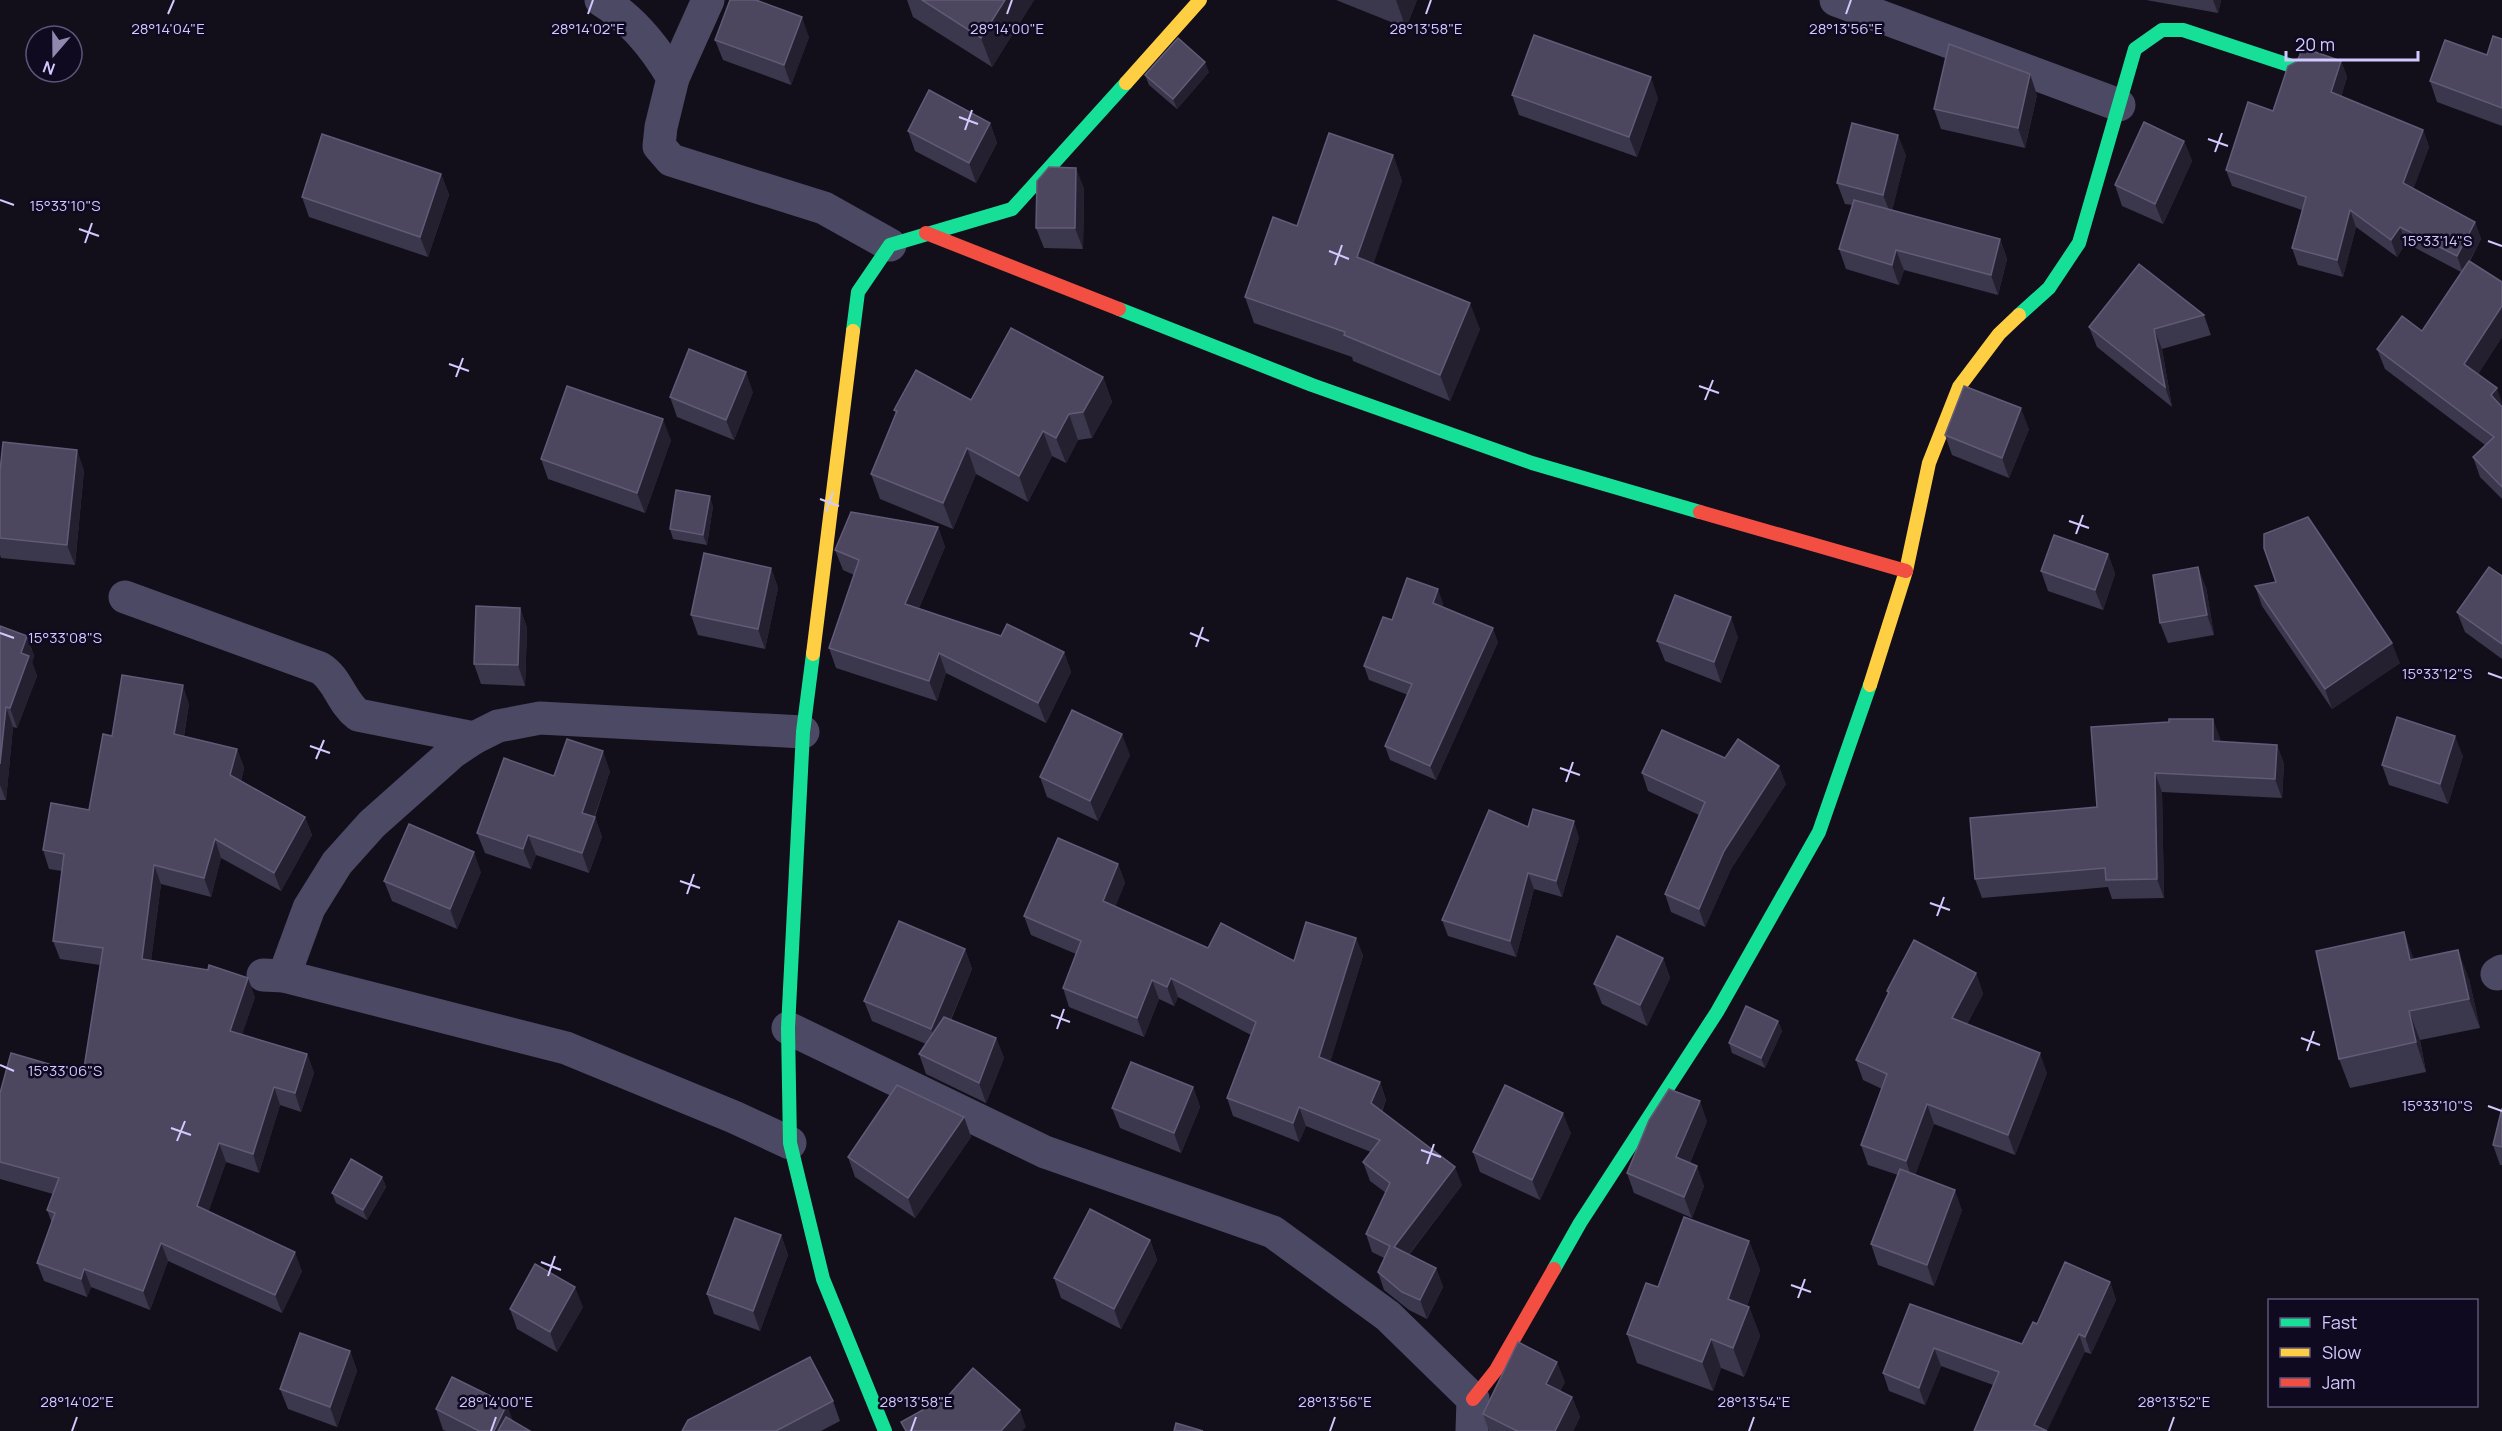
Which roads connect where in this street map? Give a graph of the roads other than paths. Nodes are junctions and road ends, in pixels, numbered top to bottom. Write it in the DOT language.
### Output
graph roads {
  1 [pos="601,0"];
  2 [pos="708,0"];
  3 [pos="1200,0"];
  4 [pos="1836,0"];
  5 [pos="2289,65"];
  6 [pos="673,78"];
  7 [pos="2119,105"];
  8 [pos="926,233"];
  9 [pos="890,245"];
  10 [pos="1906,571"];
  11 [pos="125,597"];
  12 [pos="803,732"];
  13 [pos="474,738"];
  14 [pos="788,1028"];
  15 [pos="790,1143"];
  16 [pos="1473,1399"];
  17 [pos="885,1431"];
  18 [pos="1472,1431"];
  1 -- 6 [label="street"];
  2 -- 6 [label="street"];
  3 -- 8 [label="street"];
  4 -- 7 [label="street"];
  5 -- 7 [label="street"];
  6 -- 9 [label="street"];
  7 -- 10 [label="street"];
  8 -- 9 [label="street"];
  8 -- 10 [label="street"];
  9 -- 12 [label="street"];
  10 -- 16 [label="street"];
  11 -- 13 [label="street"];
  12 -- 13 [label="street"];
  12 -- 14 [label="street"];
  13 -- 15 [label="street"];
  14 -- 15 [label="street"];
  14 -- 16 [label="street"];
  15 -- 17 [label="street"];
  16 -- 18 [label="street"];
}
